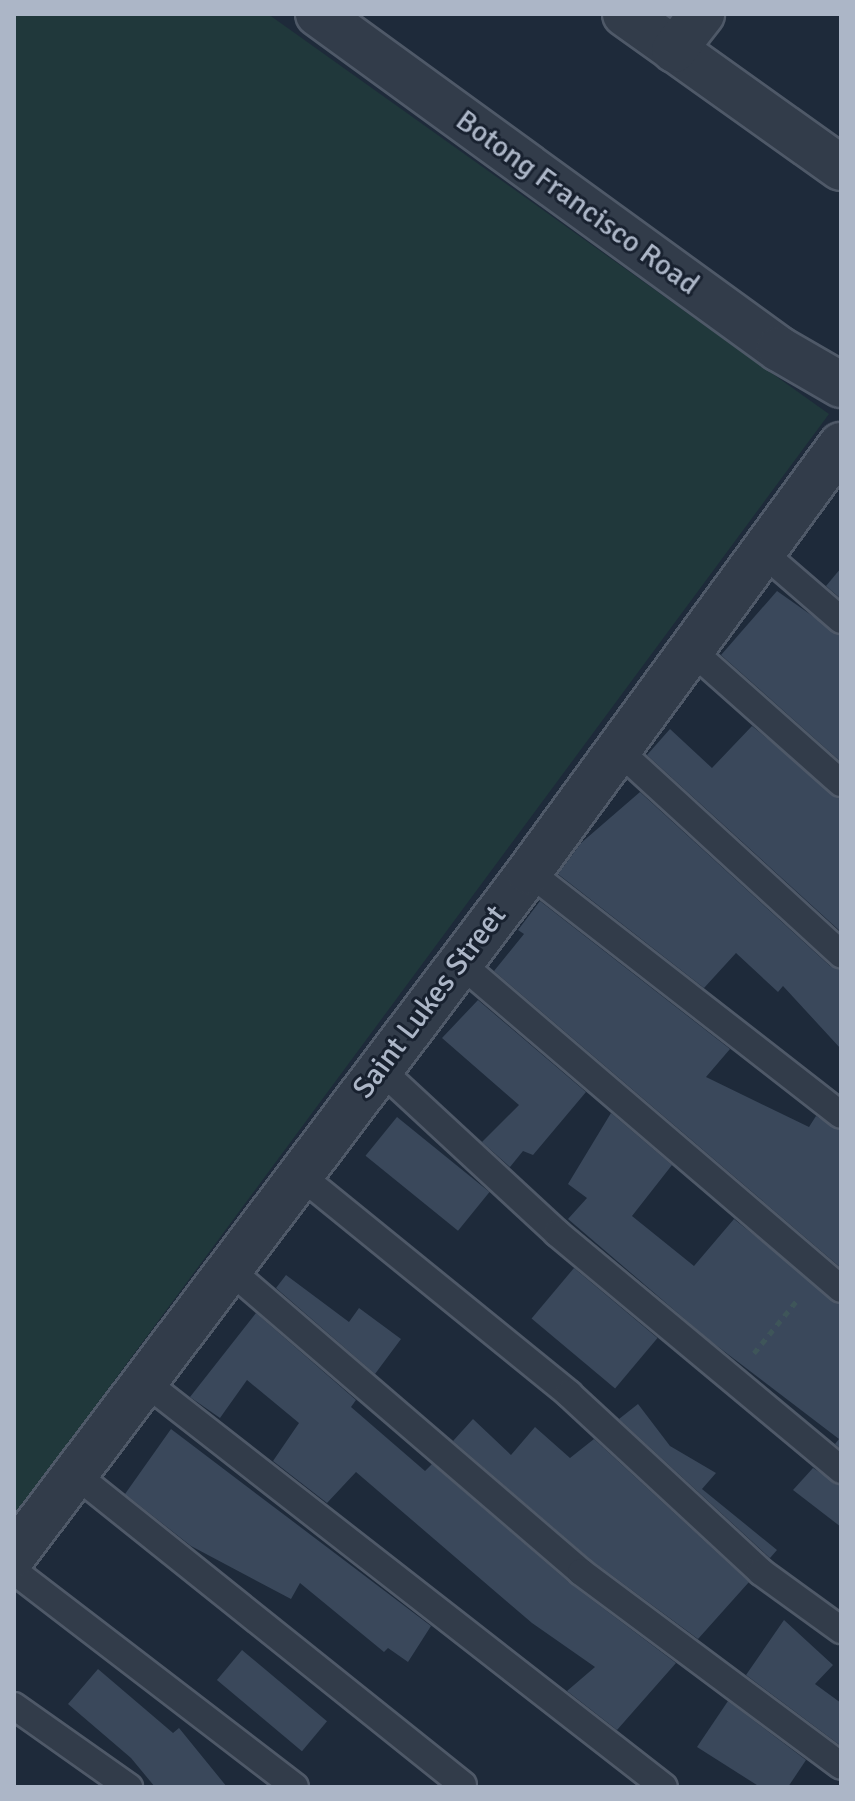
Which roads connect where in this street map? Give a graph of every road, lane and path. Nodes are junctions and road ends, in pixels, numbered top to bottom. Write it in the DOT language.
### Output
graph roads {
  1 [pos="318,14"];
  2 [pos="625,14"];
  3 [pos="702,14"];
  4 [pos="674,50"];
  5 [pos="841,168"];
  6 [pos="841,385"];
  7 [pos="841,445"];
  8 [pos="761,551"];
  9 [pos="841,620"];
  10 [pos="690,649"];
  11 [pos="617,749"];
  12 [pos="841,783"];
  13 [pos="529,872"];
  14 [pos="841,954"];
  15 [pos="459,962"];
  16 [pos="379,1068"];
  17 [pos="841,1115"];
  18 [pos="300,1175"];
  19 [pos="229,1269"];
  20 [pos="820,1272"];
  21 [pos="841,1289"];
  22 [pos="731,1380"];
  23 [pos="145,1382"];
  24 [pos="841,1470"];
  25 [pos="75,1474"];
  26 [pos="14,1555"];
  27 [pos="14,1571"];
  28 [pos="841,1630"];
  29 [pos="14,1706"];
  30 [pos="841,1766"];
  31 [pos="463,1785"];
  32 [pos="129,1787"];
  33 [pos="295,1787"];
  34 [pos="664,1787"];
  1 -- 6 [label="street, Botong Francisco Road"];
  2 -- 4 [label="street"];
  3 -- 4 [label="street"];
  4 -- 5 [label="street"];
  7 -- 8 [label="street, Saint Lukes Street"];
  8 -- 9 [label="lane"];
  8 -- 10 [label="street, Saint Lukes Street"];
  10 -- 11 [label="street, Saint Lukes Street"];
  10 -- 12 [label="lane"];
  11 -- 13 [label="street, Saint Lukes Street"];
  11 -- 14 [label="lane"];
  13 -- 15 [label="street, Saint Lukes Street"];
  13 -- 17 [label="lane"];
  15 -- 16 [label="street, Saint Lukes Street"];
  15 -- 20 [label="lane"];
  16 -- 18 [label="street, Saint Lukes Street"];
  16 -- 22 [label="lane"];
  18 -- 19 [label="street, Saint Lukes Street"];
  18 -- 28 [label="lane"];
  19 -- 23 [label="street, Saint Lukes Street"];
  19 -- 30 [label="lane"];
  20 -- 21 [label="lane"];
  20 -- 22 [label="path"];
  22 -- 24 [label="lane"];
  23 -- 25 [label="street, Saint Lukes Street"];
  23 -- 34 [label="lane"];
  25 -- 26 [label="street, Saint Lukes Street"];
  25 -- 31 [label="lane"];
  27 -- 33 [label="lane"];
  29 -- 32 [label="lane"];
}
